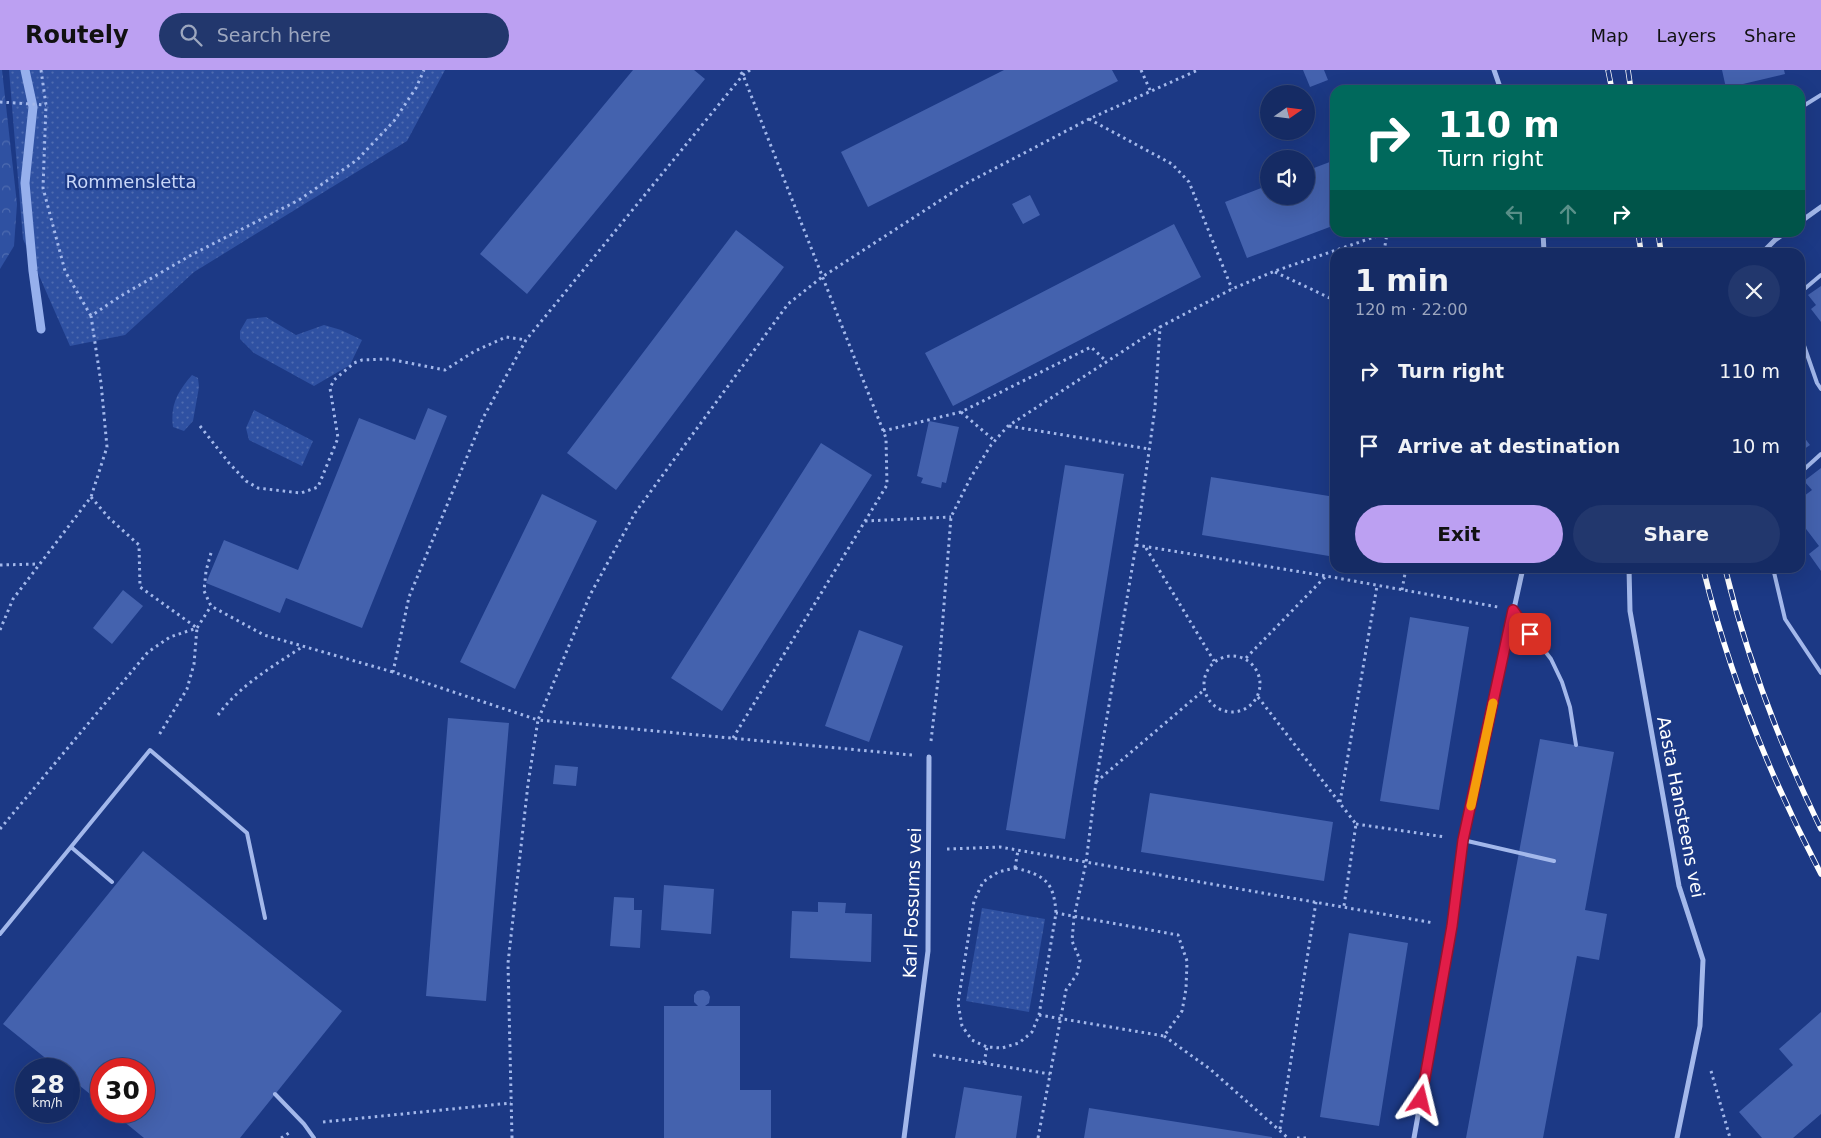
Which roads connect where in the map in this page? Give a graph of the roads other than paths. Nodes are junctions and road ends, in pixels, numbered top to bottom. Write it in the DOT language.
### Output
graph roads {
  1 [pos="1494,70"];
  2 [pos="1499,85"];
  3 [pos="1821,95"];
  4 [pos="1805,105"];
  5 [pos="1821,207"];
  6 [pos="1805,218"];
  7 [pos="1779,237"];
  8 [pos="1767,248"];
  9 [pos="1821,275"];
  10 [pos="1805,288"];
  11 [pos="1805,348"];
  12 [pos="1821,389"];
  13 [pos="1821,454"];
  14 [pos="1805,469"];
  15 [pos="1522,573"];
  16 [pos="1628,573"];
  17 [pos="1774,573"];
  18 [pos="1513,610"];
  19 [pos="1821,673"];
  20 [pos="1576,745"];
  21 [pos="929,757"];
  22 [pos="1463,840"];
  23 [pos="71,847"];
  24 [pos="1554,860"];
  25 [pos="112,882"];
  26 [pos="265,918"];
  27 [pos="0,934"];
  28 [pos="275,1094"];
  29 [pos="314,1138"];
  30 [pos="904,1138"];
  31 [pos="1414,1138"];
  32 [pos="1677,1138"];
  1 -- 2 [label="street"];
  3 -- 4 [label="lane"];
  5 -- 6 [label="street"];
  7 -- 8 [label="street"];
  9 -- 10 [label="lane"];
  11 -- 12 [label="lane"];
  13 -- 14 [label="lane"];
  15 -- 18 [label="street"];
  16 -- 32 [label="street, Aasta Hansteens vei"];
  17 -- 19 [label="lane"];
  18 -- 20 [label="lane"];
  18 -- 22 [label="street"];
  21 -- 30 [label="street, Karl Fossums vei"];
  22 -- 24 [label="lane"];
  22 -- 31 [label="street"];
  23 -- 25 [label="lane"];
  23 -- 26 [label="lane"];
  23 -- 27 [label="lane"];
  28 -- 29 [label="lane"];
}
